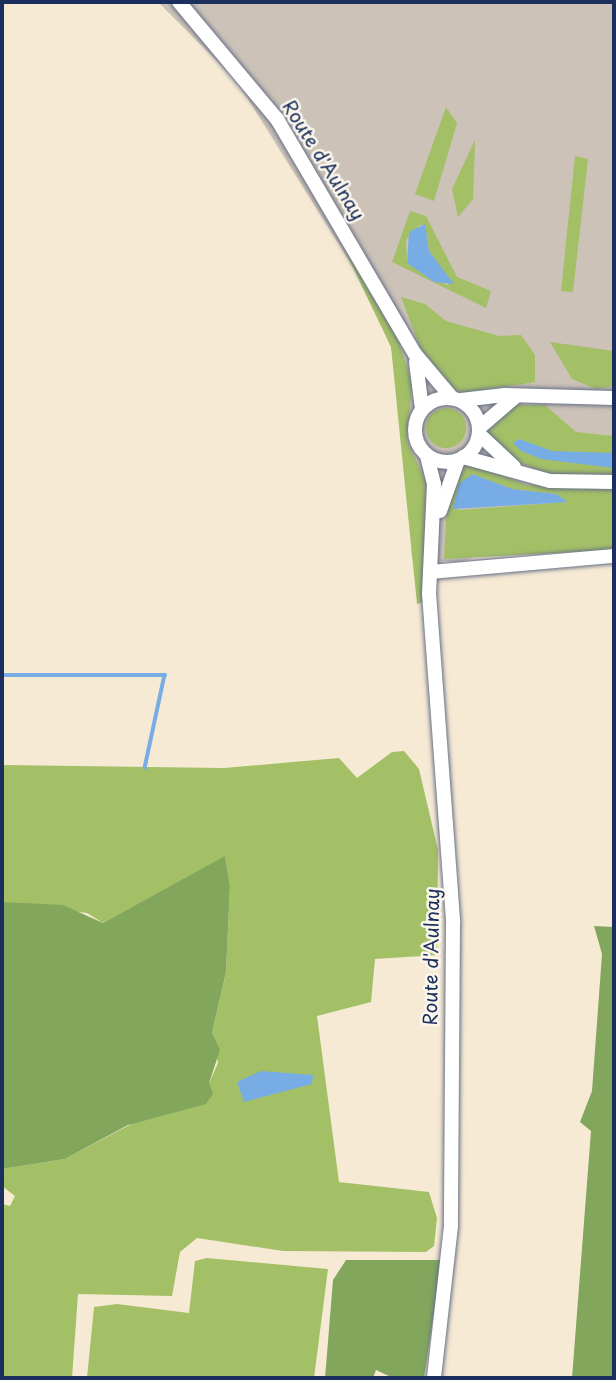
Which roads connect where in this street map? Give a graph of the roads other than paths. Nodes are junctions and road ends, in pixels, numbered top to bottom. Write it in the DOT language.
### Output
graph roads {
  1 [pos="179,2"];
  2 [pos="415,354"];
  3 [pos="518,396"];
  4 [pos="614,398"];
  5 [pos="456,399"];
  6 [pos="422,409"];
  7 [pos="479,431"];
  8 [pos="427,456"];
  9 [pos="461,459"];
  10 [pos="530,477"];
  11 [pos="614,482"];
  12 [pos="433,536"];
  13 [pos="614,556"];
  14 [pos="430,572"];
  15 [pos="434,1378"];
  1 -- 2 [label="street, Route d'Aulnay"];
  2 -- 5 [label="street, Route d'Aulnay"];
  2 -- 6 [label="street, Route d'Aulnay"];
  3 -- 4 [label="street"];
  3 -- 5 [label="street"];
  3 -- 7 [label="street"];
  5 -- 6 [label="street"];
  5 -- 7 [label="street"];
  6 -- 8 [label="street"];
  7 -- 9 [label="street"];
  7 -- 10 [label="street"];
  8 -- 9 [label="street"];
  8 -- 12 [label="street, Route d'Aulnay"];
  9 -- 10 [label="street"];
  9 -- 12 [label="street, Route d'Aulnay"];
  10 -- 11 [label="street"];
  12 -- 14 [label="street, Route d'Aulnay"];
  13 -- 14 [label="street"];
  14 -- 15 [label="street, Route d'Aulnay"];
}
